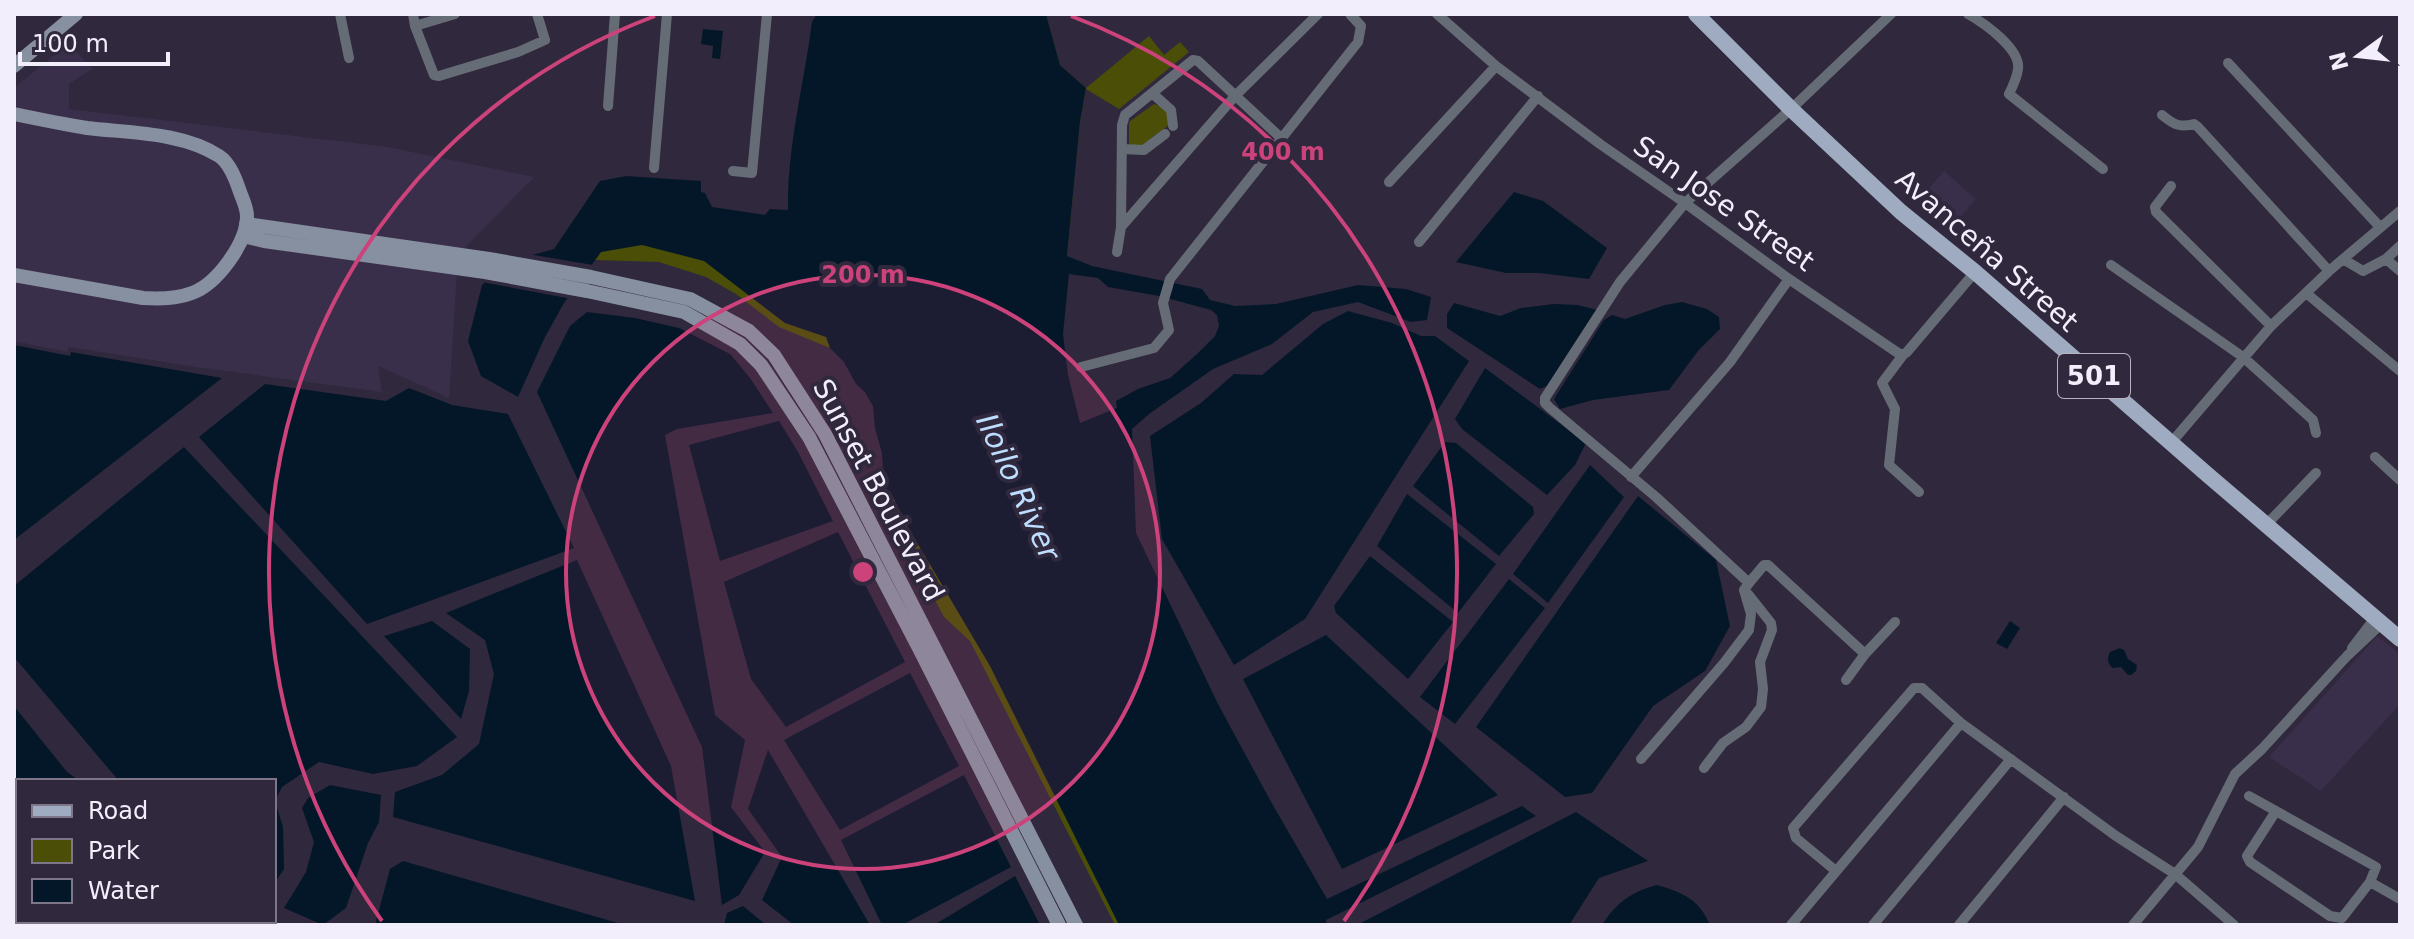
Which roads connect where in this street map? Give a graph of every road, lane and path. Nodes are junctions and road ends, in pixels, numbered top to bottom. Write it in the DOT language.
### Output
graph roads {
  1 [pos="76,14"];
  2 [pos="340,14"];
  3 [pos="455,14"];
  4 [pos="537,14"];
  5 [pos="615,14"];
  6 [pos="667,14"];
  7 [pos="767,14"];
  8 [pos="1318,14"];
  9 [pos="1437,14"];
  10 [pos="1696,14"];
  11 [pos="1891,14"];
  12 [pos="1968,14"];
  13 [pos="1357,17"];
  14 [pos="414,20"];
  15 [pos="349,58"];
  16 [pos="2228,63"];
  17 [pos="14,66"];
  18 [pos="1496,66"];
  19 [pos="1152,93"];
  20 [pos="1235,96"];
  21 [pos="1538,96"];
  22 [pos="608,106"];
  23 [pos="1791,109"];
  24 [pos="14,114"];
  25 [pos="2162,115"];
  26 [pos="1281,138"];
  27 [pos="1122,149"];
  28 [pos="654,168"];
  29 [pos="2103,169"];
  30 [pos="733,171"];
  31 [pos="1389,182"];
  32 [pos="2171,186"];
  33 [pos="1685,203"];
  34 [pos="2400,211"];
  35 [pos="1121,227"];
  36 [pos="2380,227"];
  37 [pos="244,230"];
  38 [pos="1419,242"];
  39 [pos="2400,246"];
  40 [pos="1117,252"];
  41 [pos="2343,259"];
  42 [pos="2386,259"];
  43 [pos="2111,265"];
  44 [pos="2329,271"];
  45 [pos="2400,271"];
  46 [pos="1975,272"];
  47 [pos="14,275"];
  48 [pos="1789,279"];
  49 [pos="2306,293"];
  50 [pos="2271,326"];
  51 [pos="1903,355"];
  52 [pos="2243,357"];
  53 [pos="1081,367"];
  54 [pos="2400,371"];
  55 [pos="2316,433"];
  56 [pos="2171,443"];
  57 [pos="2375,457"];
  58 [pos="2316,473"];
  59 [pos="1631,477"];
  60 [pos="2400,480"];
  61 [pos="1919,492"];
  62 [pos="2267,524"];
  63 [pos="1746,586"];
  64 [pos="2378,621"];
  65 [pos="1895,622"];
  66 [pos="2400,639"];
  67 [pos="1865,654"];
  68 [pos="1846,680"];
  69 [pos="1961,723"];
  70 [pos="1641,759"];
  71 [pos="2011,759"];
  72 [pos="1704,768"];
  73 [pos="2249,796"];
  74 [pos="2064,797"];
  75 [pos="1004,799"];
  76 [pos="2276,811"];
  77 [pos="1836,871"];
  78 [pos="2175,874"];
  79 [pos="2370,882"];
  80 [pos="2400,899"];
  81 [pos="2228,923"];
  82 [pos="1059,925"];
  83 [pos="1076,925"];
  84 [pos="1791,925"];
  85 [pos="1873,925"];
  86 [pos="1959,925"];
  87 [pos="2133,925"];
  1 -- 17 [label="main road"];
  2 -- 15 [label="street"];
  3 -- 14 [label="street"];
  4 -- 14 [label="street"];
  5 -- 22 [label="street"];
  6 -- 28 [label="street"];
  7 -- 30 [label="street"];
  8 -- 20 [label="street"];
  9 -- 18 [label="street, San Jose Street"];
  10 -- 23 [label="main road, Avanceña Street / 501"];
  11 -- 23 [label="street"];
  12 -- 29 [label="street"];
  13 -- 26 [label="street"];
  16 -- 36 [label="street"];
  18 -- 21 [label="street, San Jose Street"];
  18 -- 31 [label="street"];
  19 -- 20 [label="street"];
  19 -- 27 [label="street"];
  19 -- 27 [label="street"];
  20 -- 26 [label="street"];
  20 -- 35 [label="street"];
  21 -- 33 [label="street, San Jose Street"];
  21 -- 38 [label="street"];
  23 -- 33 [label="street"];
  23 -- 46 [label="main road, Avanceña Street / 501"];
  24 -- 37 [label="main road"];
  25 -- 44 [label="street"];
  26 -- 53 [label="street"];
  27 -- 35 [label="street"];
  32 -- 50 [label="street"];
  33 -- 48 [label="street, San Jose Street"];
  33 -- 59 [label="street"];
  34 -- 36 [label="street"];
  35 -- 40 [label="street"];
  36 -- 41 [label="street"];
  37 -- 47 [label="main road"];
  37 -- 75 [label="main road, Sunset Boulevard"];
  39 -- 42 [label="street"];
  41 -- 42 [label="street"];
  41 -- 44 [label="street"];
  42 -- 45 [label="street"];
  43 -- 52 [label="street"];
  44 -- 49 [label="street"];
  46 -- 51 [label="street"];
  46 -- 56 [label="main road, Avanceña Street / 501"];
  48 -- 51 [label="street, San Jose Street"];
  48 -- 59 [label="street"];
  49 -- 50 [label="street"];
  49 -- 54 [label="street"];
  50 -- 52 [label="street"];
  51 -- 61 [label="street"];
  52 -- 55 [label="street"];
  52 -- 56 [label="street"];
  56 -- 62 [label="main road, Avanceña Street / 501"];
  57 -- 60 [label="street"];
  58 -- 62 [label="street"];
  59 -- 63 [label="street"];
  62 -- 64 [label="main road, Avanceña Street / 501"];
  63 -- 67 [label="street"];
  63 -- 70 [label="street"];
  63 -- 72 [label="street"];
  64 -- 66 [label="main road, Avanceña Street / 501"];
  64 -- 78 [label="street"];
  65 -- 67 [label="street"];
  67 -- 68 [label="street"];
  69 -- 71 [label="street"];
  69 -- 77 [label="street"];
  69 -- 77 [label="street"];
  71 -- 74 [label="street"];
  71 -- 85 [label="street"];
  73 -- 76 [label="street"];
  74 -- 78 [label="street"];
  74 -- 86 [label="street"];
  75 -- 82 [label="main road, Sunset Boulevard"];
  75 -- 83 [label="main road, Sunset Boulevard"];
  76 -- 79 [label="street"];
  76 -- 79 [label="street"];
  77 -- 84 [label="street"];
  78 -- 81 [label="street"];
  78 -- 87 [label="street"];
  79 -- 80 [label="street"];
}
